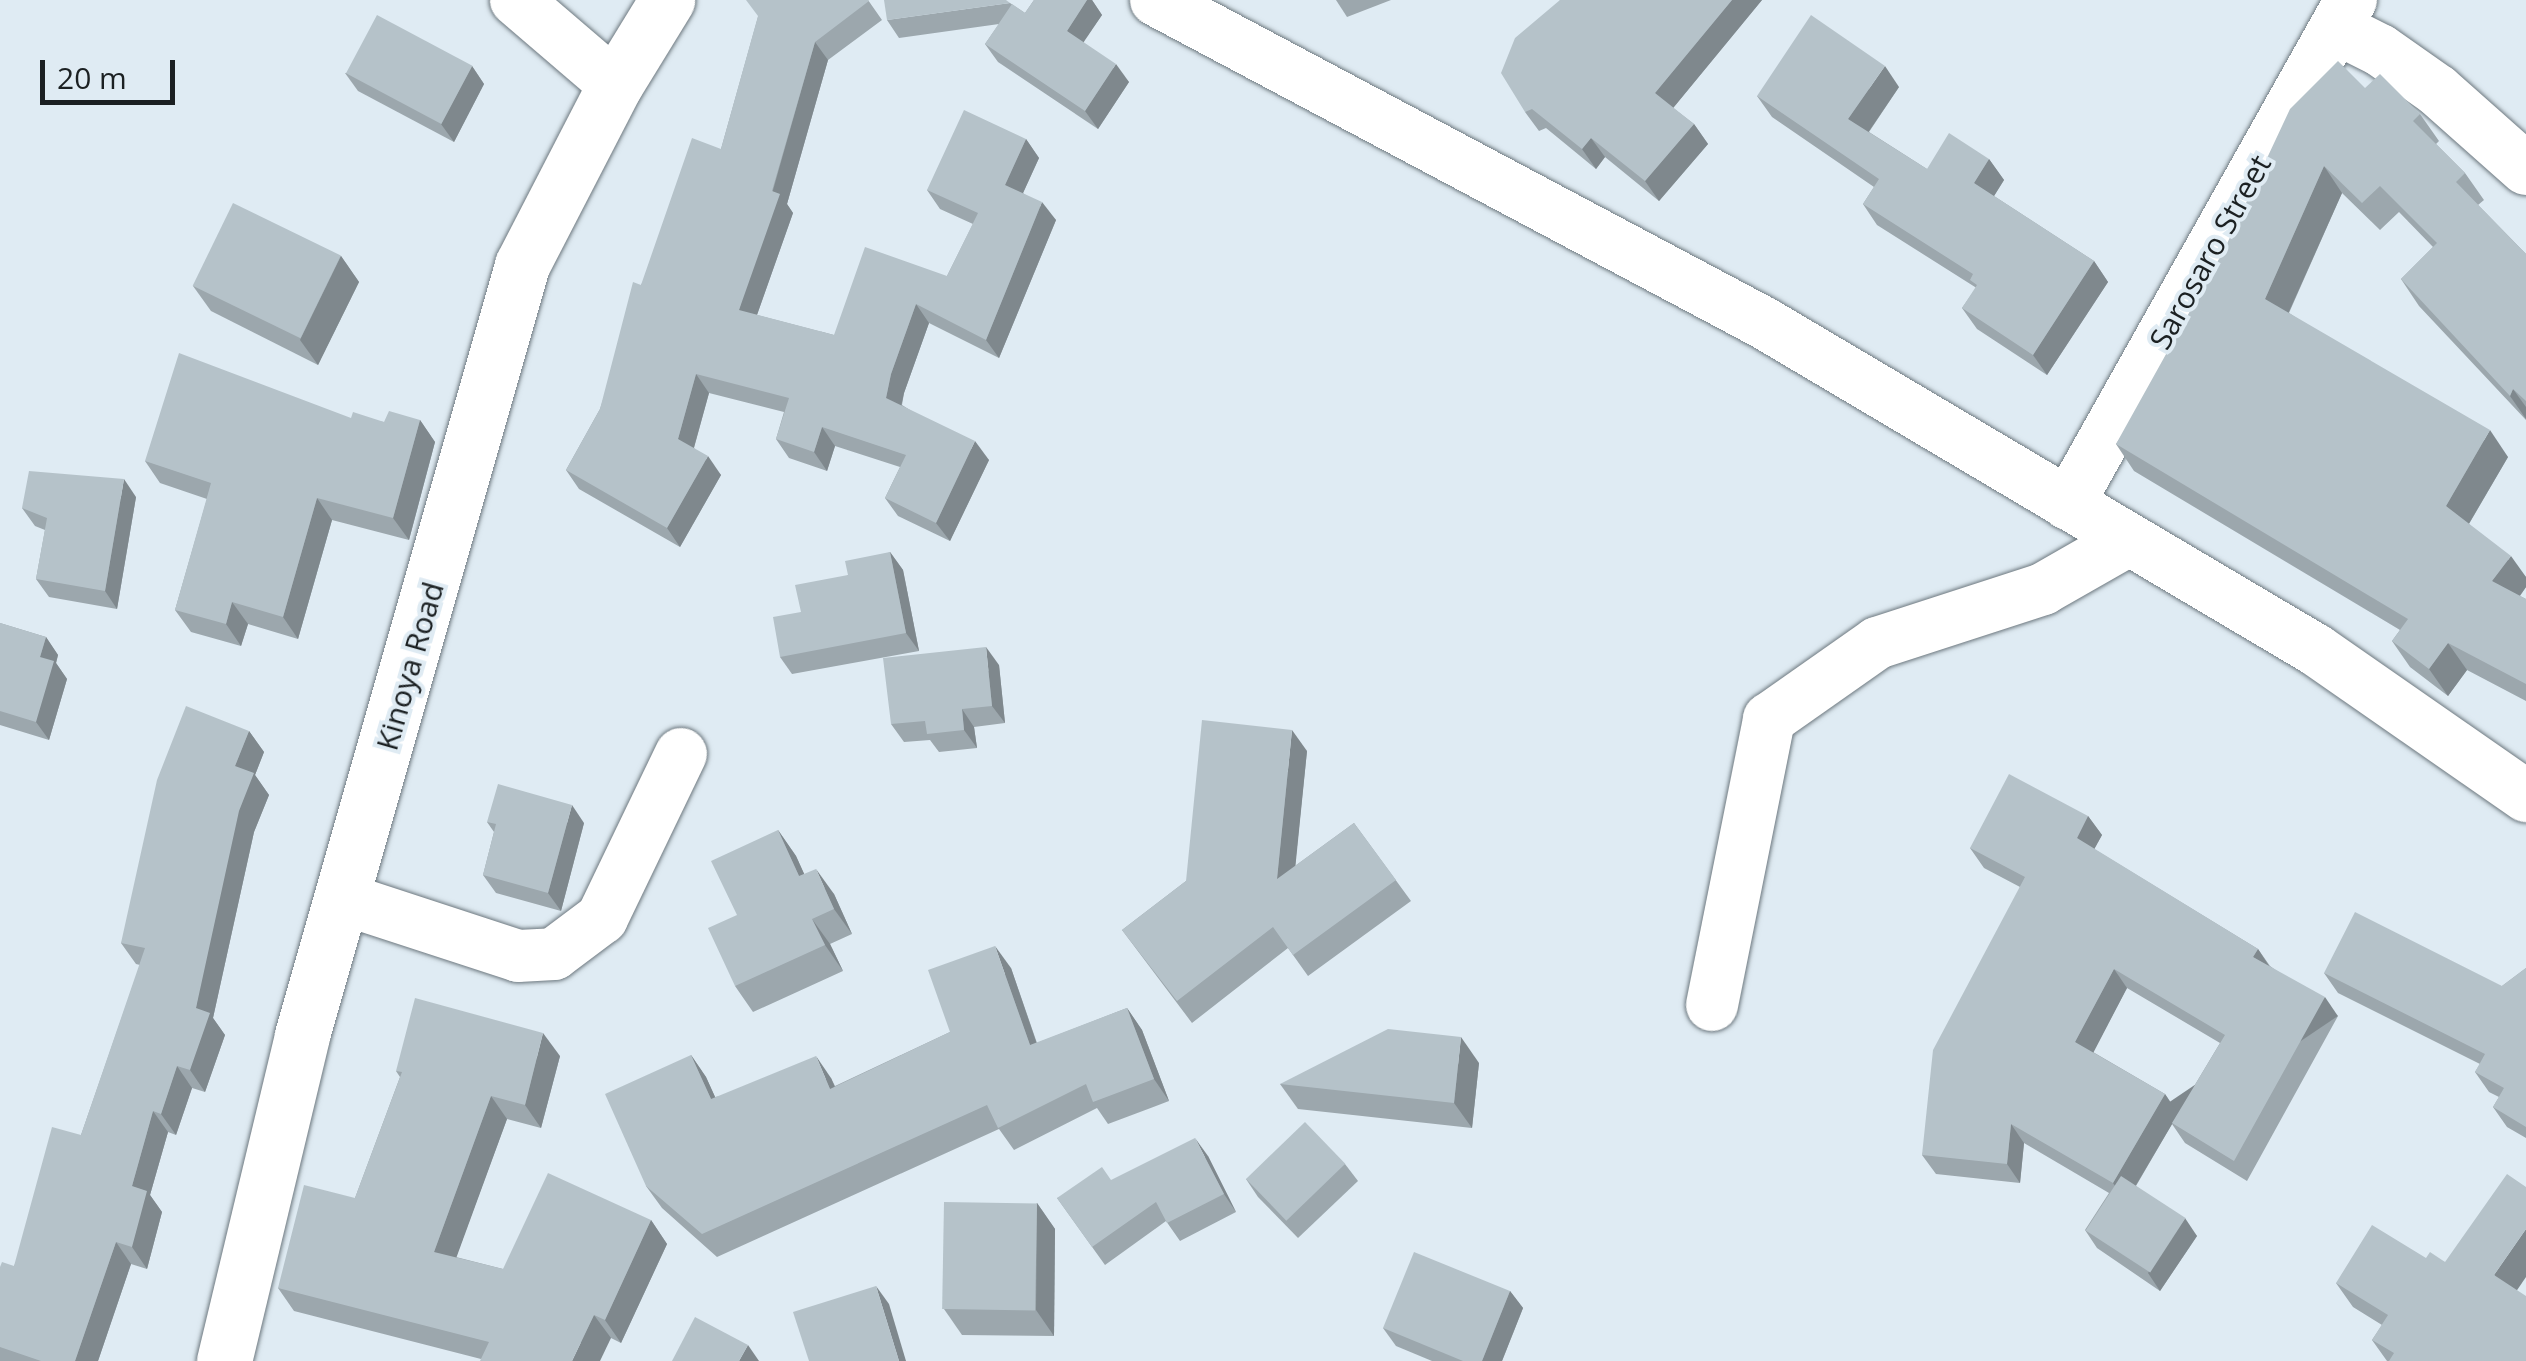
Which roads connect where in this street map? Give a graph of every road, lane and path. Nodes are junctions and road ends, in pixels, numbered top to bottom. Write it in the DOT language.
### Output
graph roads {
  1 [pos="516,0"];
  2 [pos="667,0"];
  3 [pos="1156,0"];
  4 [pos="2344,14"];
  5 [pos="614,85"];
  6 [pos="2526,169"];
  7 [pos="2068,504"];
  8 [pos="2130,540"];
  9 [pos="681,754"];
  10 [pos="2526,796"];
  11 [pos="344,899"];
  12 [pos="1712,1005"];
  13 [pos="224,1361"];
  1 -- 5 [label="street"];
  2 -- 5 [label="main road, Kinoya Road"];
  3 -- 7 [label="street"];
  4 -- 6 [label="street"];
  4 -- 7 [label="street, Sarosaro Street"];
  5 -- 11 [label="main road, Kinoya Road"];
  7 -- 8 [label="street"];
  8 -- 10 [label="street"];
  8 -- 12 [label="street"];
  9 -- 11 [label="street"];
  11 -- 13 [label="main road, Kinoya Road"];
}
